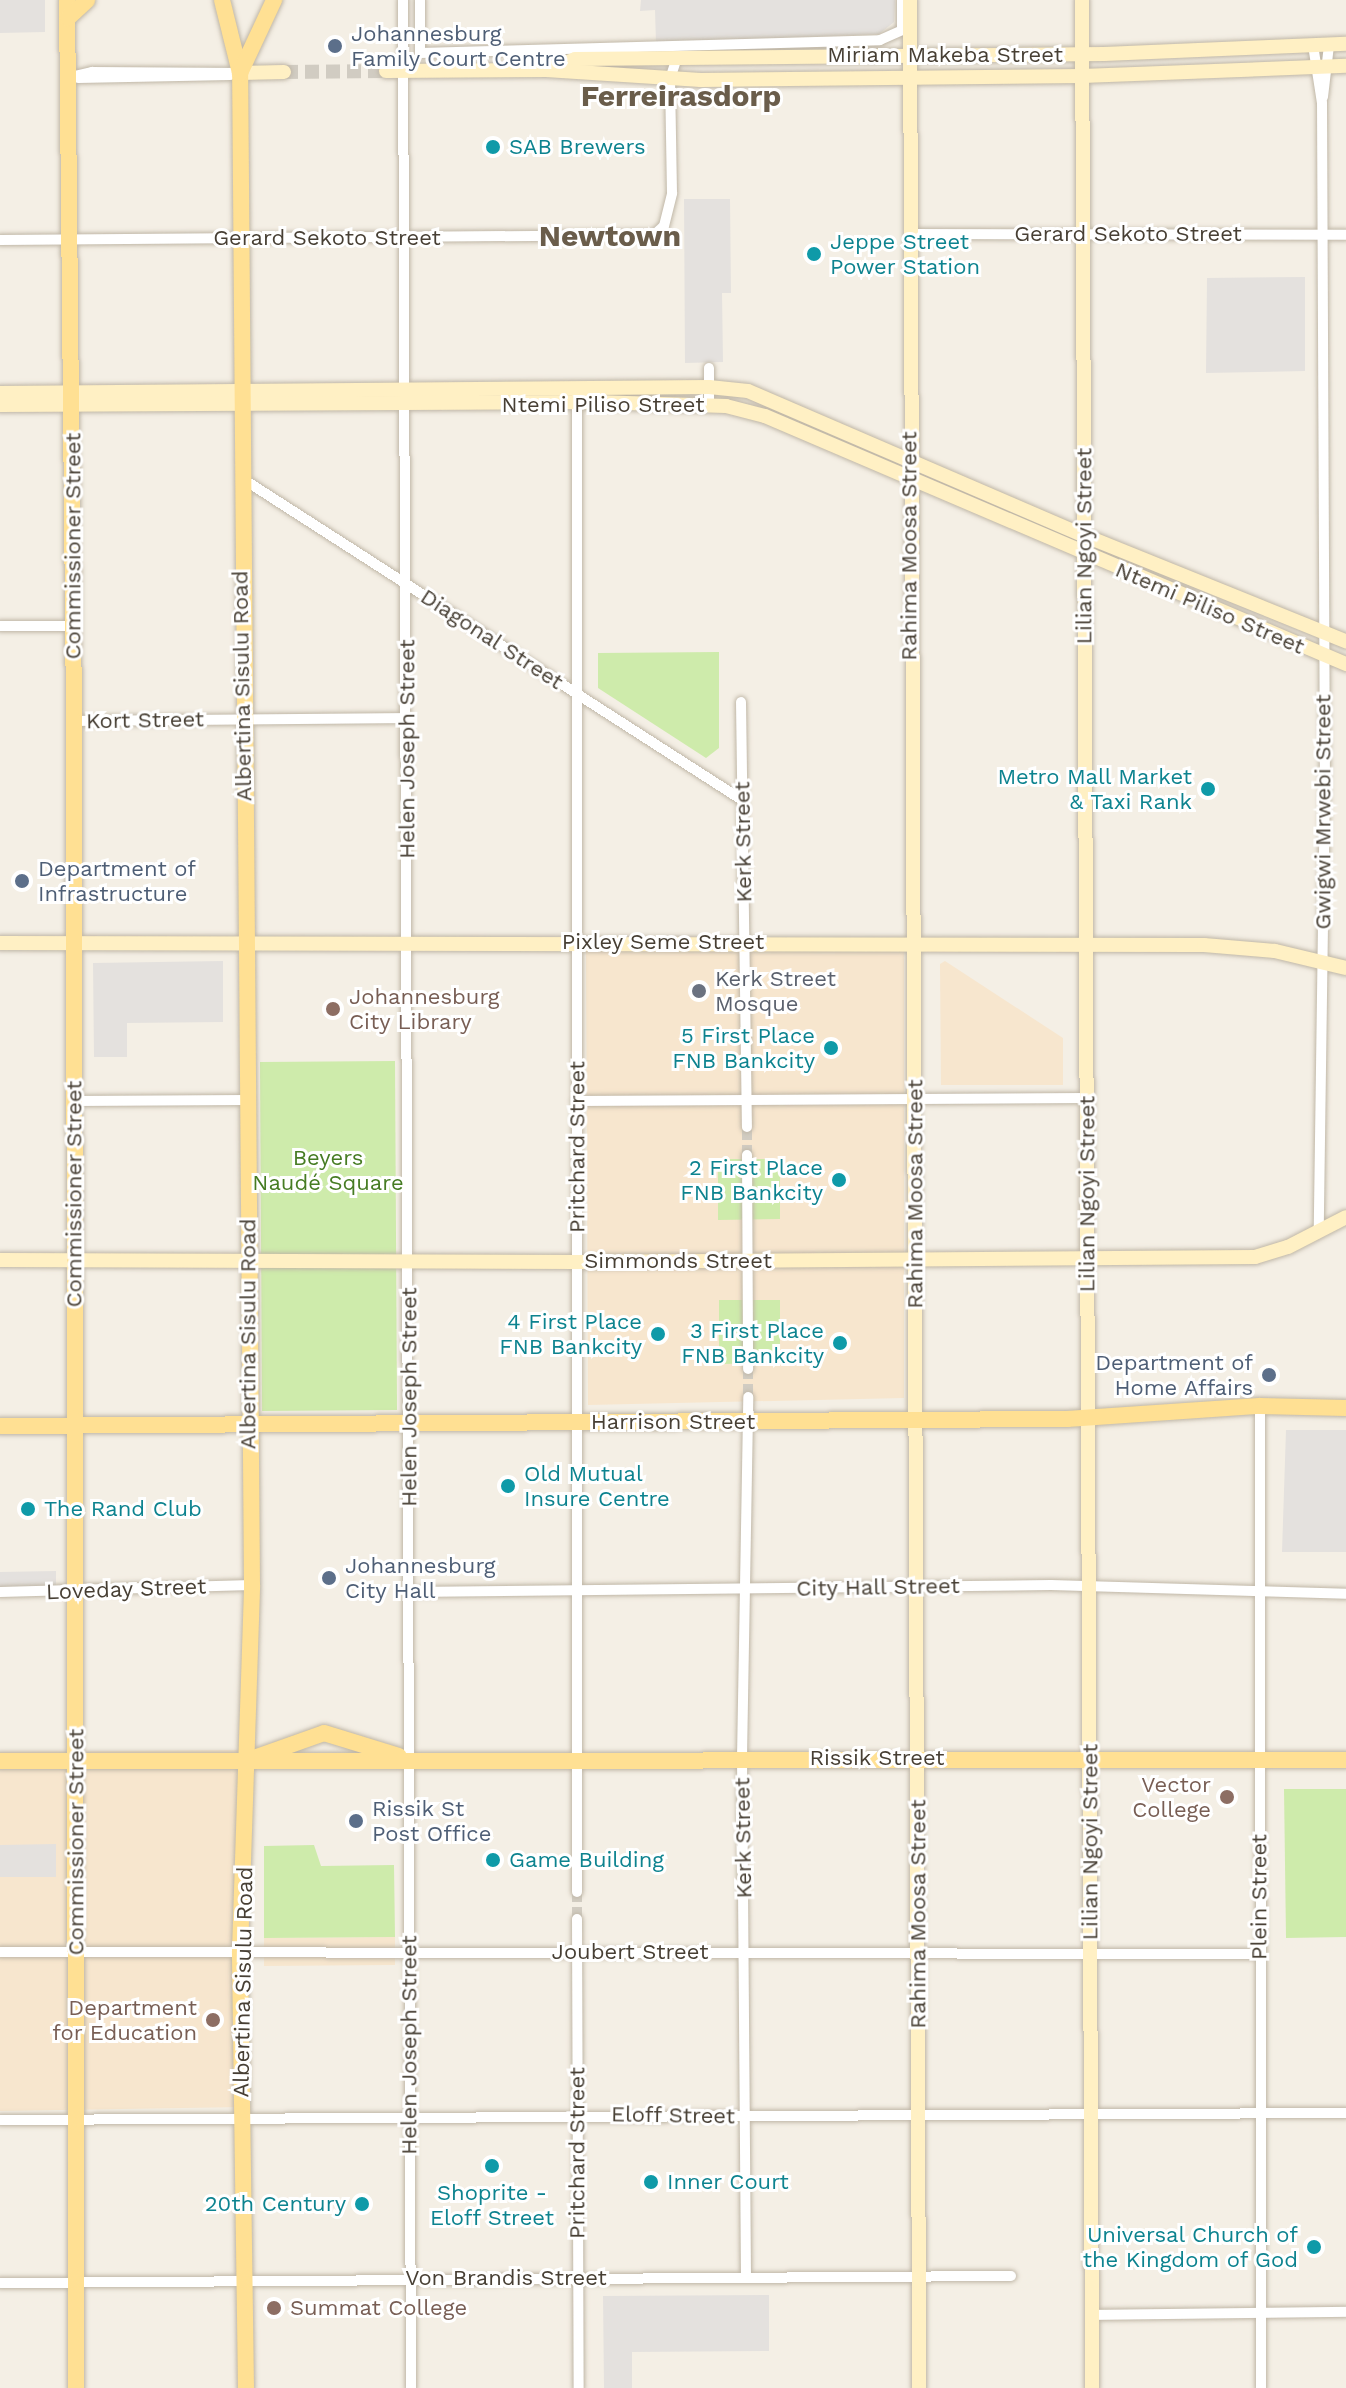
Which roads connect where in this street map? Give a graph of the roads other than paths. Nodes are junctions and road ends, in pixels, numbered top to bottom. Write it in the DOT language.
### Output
graph roads {
  1 [pos="67,0"];
  2 [pos="87,0"];
  3 [pos="222,0"];
  4 [pos="274,0"];
  5 [pos="403,0"];
  6 [pos="420,0"];
  7 [pos="902,0"];
  8 [pos="910,0"];
  9 [pos="1082,0"];
  10 [pos="68,18"];
  11 [pos="1346,44"];
  12 [pos="1321,45"];
  13 [pos="1082,54"];
  14 [pos="910,55"];
  15 [pos="677,58"];
  16 [pos="1330,66"];
  17 [pos="1346,66"];
  18 [pos="1315,68"];
  19 [pos="403,70"];
  20 [pos="546,70"];
  21 [pos="386,71"];
  22 [pos="284,72"];
  23 [pos="240,73"];
  24 [pos="1082,76"];
  25 [pos="70,77"];
  26 [pos="910,77"];
  27 [pos="670,79"];
  28 [pos="1322,103"];
  29 [pos="1322,233"];
  30 [pos="910,234"];
  31 [pos="1083,234"];
  32 [pos="1346,235"];
  33 [pos="402,237"];
  34 [pos="239,238"];
  35 [pos="68,239"];
  36 [pos="0,240"];
  37 [pos="709,368"];
  38 [pos="709,387"];
  39 [pos="0,393"];
  40 [pos="577,396"];
  41 [pos="241,398"];
  42 [pos="71,399"];
  43 [pos="405,399"];
  44 [pos="0,405"];
  45 [pos="709,405"];
  46 [pos="908,460"];
  47 [pos="241,478"];
  48 [pos="908,478"];
  49 [pos="1083,535"];
  50 [pos="1084,554"];
  51 [pos="406,583"];
  52 [pos="0,626"];
  53 [pos="73,626"];
  54 [pos="1321,633"];
  55 [pos="1346,641"];
  56 [pos="1321,655"];
  57 [pos="1346,664"];
  58 [pos="575,693"];
  59 [pos="741,702"];
  60 [pos="408,718"];
  61 [pos="242,719"];
  62 [pos="74,721"];
  63 [pos="742,800"];
  64 [pos="245,941"];
  65 [pos="408,941"];
  66 [pos="576,941"];
  67 [pos="745,942"];
  68 [pos="0,943"];
  69 [pos="73,943"];
  70 [pos="1086,943"];
  71 [pos="912,945"];
  72 [pos="1324,960"];
  73 [pos="1346,968"];
  74 [pos="1087,1098"];
  75 [pos="748,1099"];
  76 [pos="915,1099"];
  77 [pos="246,1100"];
  78 [pos="73,1101"];
  79 [pos="576,1101"];
  80 [pos="747,1127"];
  81 [pos="747,1155"];
  82 [pos="1346,1217"];
  83 [pos="1319,1233"];
  84 [pos="73,1259"];
  85 [pos="0,1260"];
  86 [pos="746,1260"];
  87 [pos="1087,1260"];
  88 [pos="248,1261"];
  89 [pos="408,1261"];
  90 [pos="915,1261"];
  91 [pos="578,1262"];
  92 [pos="748,1369"];
  93 [pos="748,1397"];
  94 [pos="1260,1406"];
  95 [pos="1346,1408"];
  96 [pos="1088,1417"];
  97 [pos="748,1421"];
  98 [pos="916,1421"];
  99 [pos="577,1423"];
  100 [pos="75,1425"];
  101 [pos="0,1426"];
  102 [pos="410,1426"];
  103 [pos="248,1427"];
  104 [pos="252,1585"];
  105 [pos="1088,1585"];
  106 [pos="916,1587"];
  107 [pos="747,1588"];
  108 [pos="77,1591"];
  109 [pos="577,1591"];
  110 [pos="1261,1591"];
  111 [pos="0,1592"];
  112 [pos="409,1592"];
  113 [pos="1346,1594"];
  114 [pos="577,1757"];
  115 [pos="742,1758"];
  116 [pos="1089,1758"];
  117 [pos="409,1759"];
  118 [pos="917,1759"];
  119 [pos="250,1760"];
  120 [pos="1259,1760"];
  121 [pos="1346,1760"];
  122 [pos="0,1761"];
  123 [pos="76,1761"];
  124 [pos="577,1892"];
  125 [pos="577,1919"];
  126 [pos="76,1951"];
  127 [pos="240,1951"];
  128 [pos="0,1952"];
  129 [pos="408,1952"];
  130 [pos="578,1952"];
  131 [pos="744,1952"];
  132 [pos="917,1953"];
  133 [pos="1090,1954"];
  134 [pos="1259,1954"];
  135 [pos="1260,2113"];
  136 [pos="1346,2113"];
  137 [pos="576,2114"];
  138 [pos="918,2115"];
  139 [pos="1091,2115"];
  140 [pos="746,2116"];
  141 [pos="409,2117"];
  142 [pos="241,2118"];
  143 [pos="77,2119"];
  144 [pos="0,2120"];
  145 [pos="1011,2276"];
  146 [pos="411,2277"];
  147 [pos="577,2278"];
  148 [pos="746,2278"];
  149 [pos="919,2278"];
  150 [pos="244,2279"];
  151 [pos="76,2282"];
  152 [pos="0,2283"];
  153 [pos="1346,2312"];
  154 [pos="1260,2313"];
  155 [pos="1091,2315"];
  156 [pos="76,2388"];
  157 [pos="246,2388"];
  158 [pos="411,2388"];
  159 [pos="579,2388"];
  160 [pos="919,2388"];
  161 [pos="1092,2388"];
  162 [pos="1261,2388"];
  1 -- 10 [label="main road, Commissioner Street"];
  2 -- 10 [label="main road"];
  3 -- 23 [label="main road"];
  4 -- 23 [label="main road, Albertina Sisulu Road"];
  5 -- 19 [label="street, Helen Joseph Street"];
  6 -- 7 [label="street"];
  8 -- 14 [label="street, Rahima Moosa Street"];
  9 -- 13 [label="street, Lilian Ngoyi Street"];
  10 -- 25 [label="main road, Commissioner Street"];
  11 -- 12 [label="street, Miriam Makeba Street"];
  12 -- 13 [label="street, Miriam Makeba Street"];
  12 -- 16 [label="street, Gwigwi Mrwebi Street"];
  12 -- 18 [label="street, Gwigwi Mrwebi Street"];
  13 -- 14 [label="street, Miriam Makeba Street"];
  13 -- 24 [label="street, Lilian Ngoyi Street"];
  14 -- 15 [label="street, Miriam Makeba Street"];
  14 -- 26 [label="street, Rahima Moosa Street"];
  15 -- 20 [label="street, Miriam Makeba Street"];
  15 -- 27 [label="street"];
  16 -- 17 [label="street, Miriam Makeba Street"];
  16 -- 18 [label="street, Miriam Makeba Street"];
  16 -- 28 [label="street, Gwigwi Mrwebi Street"];
  18 -- 24 [label="street, Miriam Makeba Street"];
  18 -- 28 [label="street, Gwigwi Mrwebi Street"];
  19 -- 20 [label="street, Miriam Makeba Street"];
  19 -- 21 [label="street, Miriam Makeba Street"];
  19 -- 33 [label="street, Helen Joseph Street"];
  20 -- 27 [label="street, Miriam Makeba Street"];
  22 -- 23 [label="street"];
  23 -- 25 [label="street"];
  23 -- 34 [label="main road, Albertina Sisulu Road"];
  24 -- 26 [label="street, Miriam Makeba Street"];
  24 -- 31 [label="street, Lilian Ngoyi Street"];
  25 -- 35 [label="main road, Commissioner Street"];
  26 -- 27 [label="street, Miriam Makeba Street"];
  26 -- 30 [label="street, Rahima Moosa Street"];
  27 -- 33 [label="street, Gerard Sekoto Street"];
  28 -- 29 [label="street, Gwigwi Mrwebi Street"];
  29 -- 31 [label="street, Gerard Sekoto Street"];
  29 -- 32 [label="street, Gerard Sekoto Street"];
  29 -- 54 [label="street, Gwigwi Mrwebi Street"];
  30 -- 31 [label="street, Gerard Sekoto Street"];
  30 -- 46 [label="street, Rahima Moosa Street"];
  31 -- 49 [label="street, Lilian Ngoyi Street"];
  33 -- 34 [label="street, Gerard Sekoto Street"];
  33 -- 43 [label="street, Helen Joseph Street"];
  34 -- 35 [label="street, Gerard Sekoto Street"];
  34 -- 41 [label="main road, Albertina Sisulu Road"];
  35 -- 36 [label="street, Gerard Sekoto Street"];
  35 -- 42 [label="main road, Commissioner Street"];
  37 -- 38 [label="street"];
  38 -- 40 [label="street, Ntemi Piliso Street"];
  38 -- 45 [label="street"];
  38 -- 46 [label="street, Ntemi Piliso Street"];
  39 -- 42 [label="street, Ntemi Piliso Street"];
  40 -- 43 [label="street, Ntemi Piliso Street"];
  40 -- 45 [label="street, Ntemi Piliso Street"];
  40 -- 58 [label="street, Pritchard Street"];
  41 -- 42 [label="street, Ntemi Piliso Street"];
  41 -- 43 [label="street, Ntemi Piliso Street"];
  41 -- 47 [label="main road, Albertina Sisulu Road"];
  42 -- 44 [label="street, Ntemi Piliso Street"];
  42 -- 53 [label="main road, Commissioner Street"];
  43 -- 51 [label="street, Helen Joseph Street"];
  45 -- 48 [label="street, Ntemi Piliso Street"];
  46 -- 48 [label="street, Rahima Moosa Street"];
  46 -- 49 [label="street, Ntemi Piliso Street"];
  47 -- 51 [label="street, Diagonal Street"];
  47 -- 61 [label="main road, Albertina Sisulu Road"];
  48 -- 50 [label="street, Ntemi Piliso Street"];
  48 -- 71 [label="street, Rahima Moosa Street"];
  49 -- 50 [label="street, Lilian Ngoyi Street"];
  49 -- 54 [label="street, Ntemi Piliso Street"];
  50 -- 56 [label="street, Ntemi Piliso Street"];
  50 -- 70 [label="street, Lilian Ngoyi Street"];
  51 -- 58 [label="street, Diagonal Street"];
  51 -- 60 [label="street, Helen Joseph Street"];
  52 -- 53 [label="street"];
  53 -- 62 [label="main road, Commissioner Street"];
  54 -- 55 [label="street, Ntemi Piliso Street"];
  54 -- 56 [label="street, Gwigwi Mrwebi Street"];
  56 -- 57 [label="street, Ntemi Piliso Street"];
  56 -- 72 [label="street, Gwigwi Mrwebi Street"];
  58 -- 63 [label="street, Diagonal Street"];
  58 -- 66 [label="street, Pritchard Street"];
  59 -- 63 [label="street, Kerk Street"];
  60 -- 61 [label="street, Kort Street"];
  60 -- 65 [label="street, Helen Joseph Street"];
  61 -- 62 [label="street, Kort Street"];
  61 -- 64 [label="main road, Albertina Sisulu Road"];
  62 -- 69 [label="main road, Commissioner Street"];
  63 -- 67 [label="street, Kerk Street"];
  64 -- 65 [label="street, Pixley Seme Street"];
  64 -- 69 [label="street, Pixley Seme Street"];
  64 -- 77 [label="main road, Albertina Sisulu Road"];
  65 -- 66 [label="street, Pixley Seme Street"];
  65 -- 89 [label="street, Helen Joseph Street"];
  66 -- 67 [label="street, Pixley Seme Street"];
  66 -- 79 [label="street, Pritchard Street"];
  67 -- 71 [label="street, Pixley Seme Street"];
  67 -- 75 [label="street, Kerk Street"];
  68 -- 69 [label="street, Pixley Seme Street"];
  69 -- 78 [label="main road, Commissioner Street"];
  70 -- 71 [label="street, Pixley Seme Street"];
  70 -- 72 [label="street, Pixley Seme Street"];
  70 -- 74 [label="street, Lilian Ngoyi Street"];
  71 -- 76 [label="street, Rahima Moosa Street"];
  72 -- 73 [label="street, Pixley Seme Street"];
  72 -- 83 [label="street, Gwigwi Mrwebi Street"];
  74 -- 76 [label="street"];
  74 -- 87 [label="street, Lilian Ngoyi Street"];
  75 -- 76 [label="street"];
  75 -- 79 [label="street"];
  75 -- 80 [label="street, Kerk Street"];
  76 -- 90 [label="street, Rahima Moosa Street"];
  77 -- 78 [label="street"];
  77 -- 88 [label="main road, Albertina Sisulu Road"];
  78 -- 84 [label="main road, Commissioner Street"];
  79 -- 91 [label="street, Pritchard Street"];
  81 -- 86 [label="street"];
  82 -- 83 [label="street, Simmonds Street"];
  83 -- 87 [label="street, Simmonds Street"];
  84 -- 85 [label="street, Simmonds Street"];
  84 -- 88 [label="street, Simmonds Street"];
  84 -- 100 [label="main road, Commissioner Street"];
  86 -- 90 [label="street, Simmonds Street"];
  86 -- 91 [label="street, Simmonds Street"];
  86 -- 92 [label="street"];
  87 -- 90 [label="street, Simmonds Street"];
  87 -- 96 [label="street, Lilian Ngoyi Street"];
  88 -- 89 [label="street, Simmonds Street"];
  88 -- 103 [label="main road, Albertina Sisulu Road"];
  89 -- 91 [label="street, Simmonds Street"];
  89 -- 102 [label="street, Helen Joseph Street"];
  90 -- 98 [label="street, Rahima Moosa Street"];
  91 -- 99 [label="street, Pritchard Street"];
  93 -- 97 [label="street, Kerk Street"];
  94 -- 95 [label="main road, Harrison Street"];
  94 -- 96 [label="main road, Harrison Street"];
  94 -- 110 [label="street, Plein Street"];
  96 -- 98 [label="main road, Harrison Street"];
  96 -- 105 [label="street, Lilian Ngoyi Street"];
  97 -- 98 [label="main road, Harrison Street"];
  97 -- 99 [label="main road, Harrison Street"];
  97 -- 107 [label="street, Kerk Street"];
  98 -- 106 [label="street, Rahima Moosa Street"];
  99 -- 102 [label="main road, Harrison Street"];
  99 -- 109 [label="street, Pritchard Street"];
  100 -- 101 [label="main road, Harrison Street"];
  100 -- 103 [label="main road, Harrison Street"];
  100 -- 108 [label="main road, Commissioner Street"];
  102 -- 103 [label="main road, Harrison Street"];
  102 -- 112 [label="street, Helen Joseph Street"];
  103 -- 104 [label="main road, Albertina Sisulu Road"];
  104 -- 108 [label="street, Loveday Street"];
  104 -- 119 [label="main road, Albertina Sisulu Road"];
  105 -- 106 [label="street, City Hall Street"];
  105 -- 110 [label="street, City Hall Street"];
  105 -- 116 [label="street, Lilian Ngoyi Street"];
  106 -- 107 [label="street, City Hall Street"];
  106 -- 118 [label="street, Rahima Moosa Street"];
  107 -- 109 [label="street, City Hall Street"];
  107 -- 115 [label="street, Kerk Street"];
  108 -- 111 [label="street, Loveday Street"];
  108 -- 123 [label="main road, Commissioner Street"];
  109 -- 112 [label="street, City Hall Street"];
  109 -- 114 [label="street, Pritchard Street"];
  110 -- 113 [label="street, City Hall Street"];
  110 -- 120 [label="street, Plein Street"];
  112 -- 117 [label="street, Helen Joseph Street"];
  114 -- 115 [label="main road, Rissik Street"];
  114 -- 117 [label="main road, Rissik Street"];
  114 -- 124 [label="street, Pritchard Street"];
  115 -- 118 [label="main road, Rissik Street"];
  115 -- 131 [label="street, Kerk Street"];
  116 -- 118 [label="main road, Rissik Street"];
  116 -- 120 [label="main road, Rissik Street"];
  116 -- 133 [label="street, Lilian Ngoyi Street"];
  117 -- 119 [label="main road, Rissik Street"];
  117 -- 119 [label="main road, Rissik Street"];
  117 -- 129 [label="street, Helen Joseph Street"];
  118 -- 132 [label="street, Rahima Moosa Street"];
  119 -- 123 [label="main road, Rissik Street"];
  119 -- 127 [label="main road, Albertina Sisulu Road"];
  120 -- 121 [label="main road, Rissik Street"];
  120 -- 134 [label="street, Plein Street"];
  122 -- 123 [label="main road, Rissik Street"];
  123 -- 126 [label="main road, Commissioner Street"];
  125 -- 130 [label="street, Pritchard Street"];
  126 -- 127 [label="street, Joubert Street"];
  126 -- 128 [label="street, Joubert Street"];
  126 -- 143 [label="main road, Commissioner Street"];
  127 -- 129 [label="street, Joubert Street"];
  127 -- 142 [label="main road, Albertina Sisulu Road"];
  129 -- 130 [label="street, Joubert Street"];
  129 -- 141 [label="street, Helen Joseph Street"];
  130 -- 131 [label="street, Joubert Street"];
  130 -- 137 [label="street, Pritchard Street"];
  131 -- 132 [label="street, Joubert Street"];
  131 -- 140 [label="street, Kerk Street"];
  132 -- 133 [label="street, Joubert Street"];
  132 -- 138 [label="street, Rahima Moosa Street"];
  133 -- 134 [label="street, Joubert Street"];
  133 -- 139 [label="street, Lilian Ngoyi Street"];
  134 -- 135 [label="street, Plein Street"];
  135 -- 136 [label="street, Eloff Street"];
  135 -- 139 [label="street, Eloff Street"];
  135 -- 154 [label="street, Plein Street"];
  137 -- 140 [label="street, Eloff Street"];
  137 -- 141 [label="street, Eloff Street"];
  137 -- 147 [label="street, Pritchard Street"];
  138 -- 139 [label="street, Eloff Street"];
  138 -- 140 [label="street, Eloff Street"];
  138 -- 149 [label="street, Rahima Moosa Street"];
  139 -- 155 [label="street, Lilian Ngoyi Street"];
  140 -- 148 [label="street, Kerk Street"];
  141 -- 142 [label="street, Eloff Street"];
  141 -- 146 [label="street, Helen Joseph Street"];
  142 -- 143 [label="street, Eloff Street"];
  142 -- 150 [label="main road, Albertina Sisulu Road"];
  143 -- 144 [label="street, Eloff Street"];
  143 -- 151 [label="main road, Commissioner Street"];
  145 -- 149 [label="street, Von Brandis Street"];
  146 -- 147 [label="street, Von Brandis Street"];
  146 -- 150 [label="street, Von Brandis Street"];
  146 -- 158 [label="street, Helen Joseph Street"];
  147 -- 148 [label="street, Von Brandis Street"];
  147 -- 159 [label="street, Pritchard Street"];
  148 -- 149 [label="street, Von Brandis Street"];
  149 -- 160 [label="street, Rahima Moosa Street"];
  150 -- 151 [label="street, Von Brandis Street"];
  150 -- 157 [label="main road, Albertina Sisulu Road"];
  151 -- 152 [label="street, Von Brandis Street"];
  151 -- 156 [label="main road, Commissioner Street"];
  153 -- 154 [label="street"];
  154 -- 155 [label="street"];
  154 -- 162 [label="street, Plein Street"];
  155 -- 161 [label="street, Lilian Ngoyi Street"];
}
